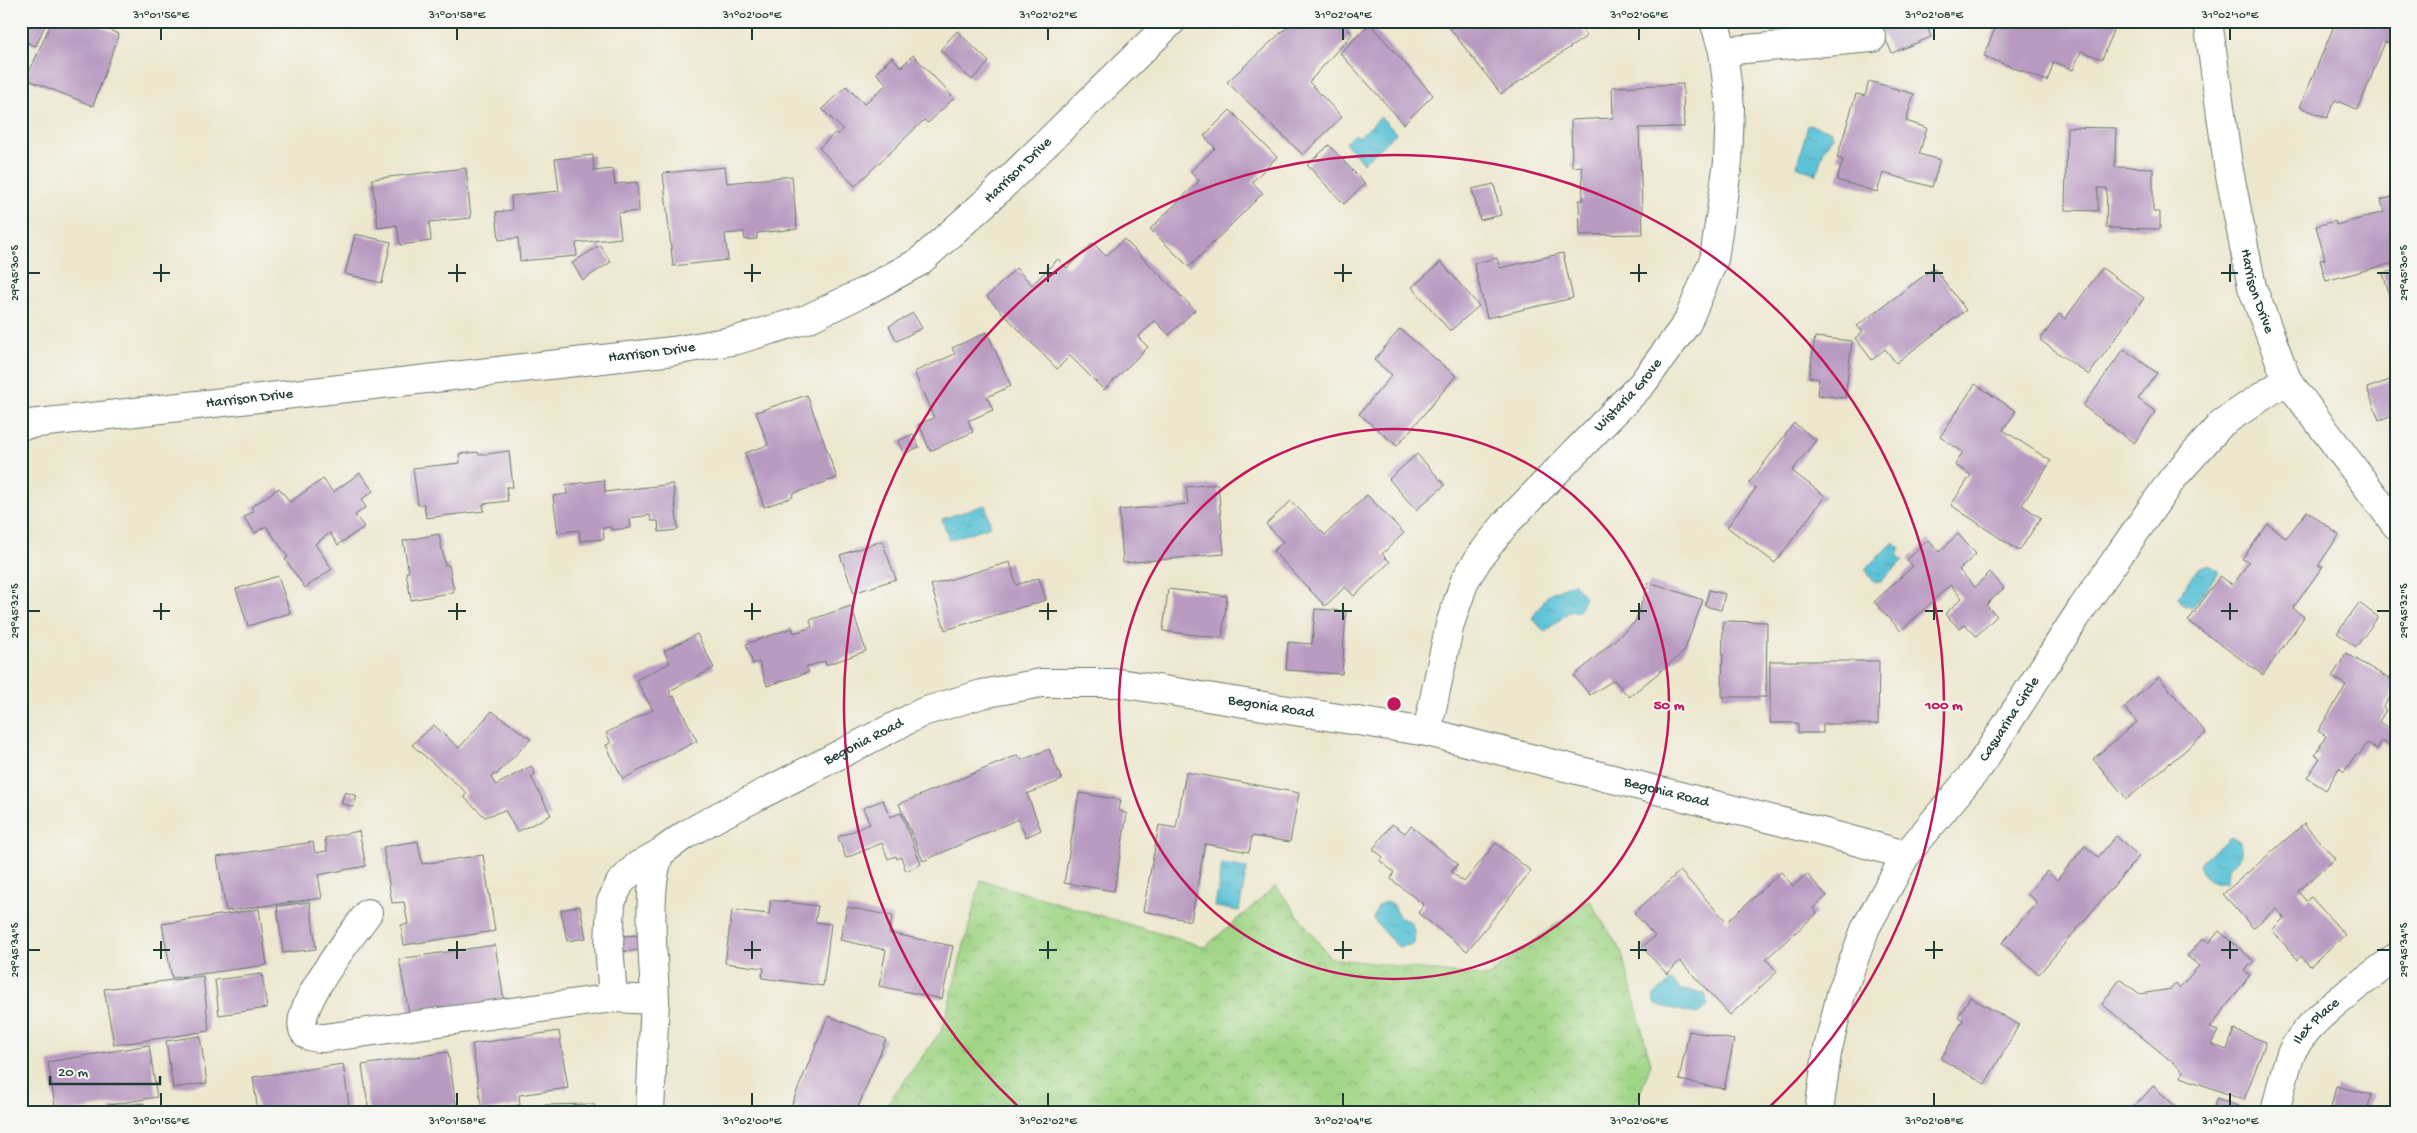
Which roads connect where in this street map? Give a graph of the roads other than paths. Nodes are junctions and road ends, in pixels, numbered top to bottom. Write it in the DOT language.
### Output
graph roads {
  1 [pos="1172,21"];
  2 [pos="1714,21"];
  3 [pos="2208,21"];
  4 [pos="1872,38"];
  5 [pos="1723,51"];
  6 [pos="2288,380"];
  7 [pos="21,425"];
  8 [pos="2396,525"];
  9 [pos="1427,732"];
  10 [pos="660,854"];
  11 [pos="1906,855"];
  12 [pos="368,913"];
  13 [pos="2396,958"];
  14 [pos="613,998"];
  15 [pos="655,1000"];
  16 [pos="650,1112"];
  17 [pos="1818,1112"];
  18 [pos="2275,1112"];
  1 -- 7 [label="street, Harrison Drive"];
  2 -- 5 [label="street, Wistaria Grove"];
  3 -- 6 [label="street, Harrison Drive"];
  4 -- 5 [label="street"];
  5 -- 9 [label="street, Wistaria Grove"];
  6 -- 8 [label="street, Harrison Drive"];
  6 -- 11 [label="street, Casuarina Circle"];
  9 -- 10 [label="street, Begonia Road"];
  9 -- 11 [label="street, Begonia Road"];
  10 -- 14 [label="street, Begonia Road"];
  10 -- 15 [label="street"];
  11 -- 17 [label="street, Casuarina Circle"];
  12 -- 14 [label="street"];
  13 -- 18 [label="street, Ilex Place"];
  14 -- 15 [label="street"];
  15 -- 16 [label="street"];
}
